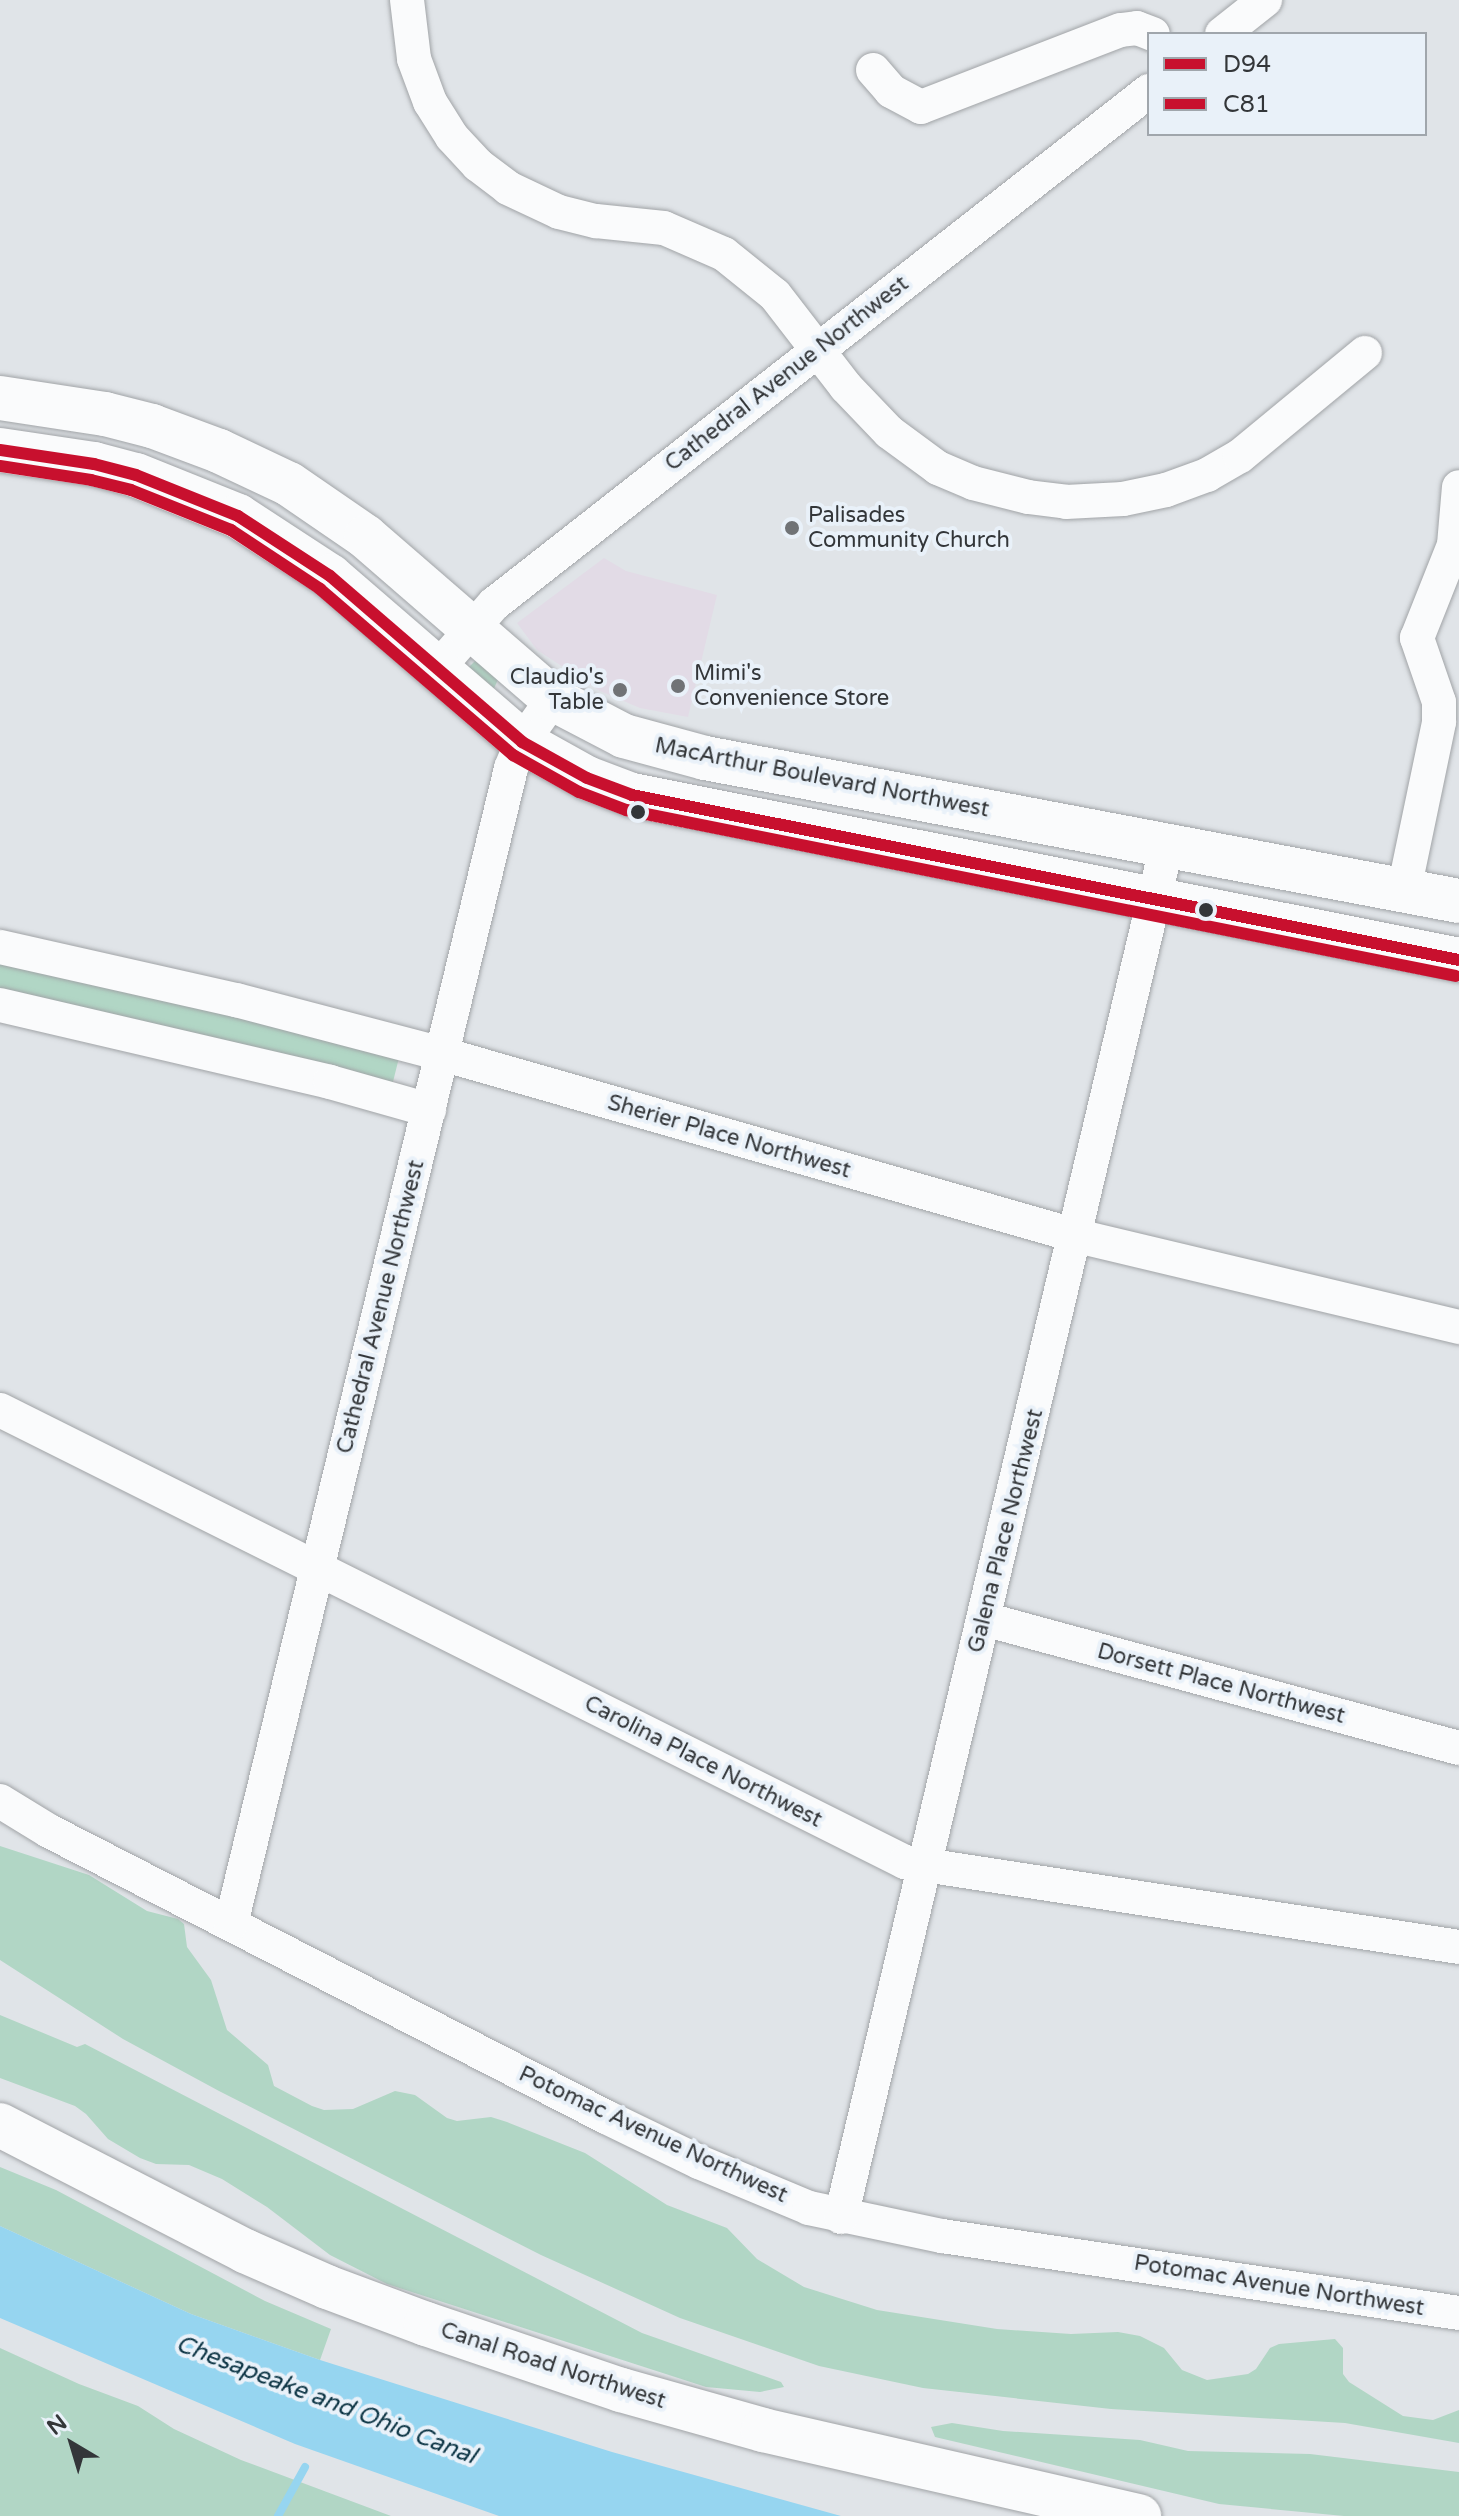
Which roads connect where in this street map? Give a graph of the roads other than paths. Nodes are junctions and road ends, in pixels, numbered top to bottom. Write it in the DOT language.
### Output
graph roads {
  1 [pos="407,0"];
  2 [pos="1265,0"];
  3 [pos="1148,32"];
  4 [pos="1225,32"];
  5 [pos="873,70"];
  6 [pos="1147,93"];
  7 [pos="818,350"];
  8 [pos="1365,353"];
  9 [pos="0,398"];
  10 [pos="0,450"];
  11 [pos="1459,487"];
  12 [pos="473,628"];
  13 [pos="437,669"];
  14 [pos="553,699"];
  15 [pos="522,742"];
  16 [pos="1167,844"];
  17 [pos="1404,890"];
  18 [pos="1155,898"];
  19 [pos="1459,901"];
  20 [pos="0,947"];
  21 [pos="1459,960"];
  22 [pos="0,1005"];
  23 [pos="442,1054"];
  24 [pos="429,1110"];
  25 [pos="1077,1236"];
  26 [pos="1459,1327"];
  27 [pos="0,1410"];
  28 [pos="318,1568"];
  29 [pos="984,1619"];
  30 [pos="1459,1748"];
  31 [pos="0,1801"];
  32 [pos="924,1868"];
  33 [pos="231,1924"];
  34 [pos="1459,1947"];
  35 [pos="0,2125"];
  36 [pos="841,2217"];
  37 [pos="1459,2313"];
  38 [pos="1139,2516"];
  1 -- 7 [label="street"];
  2 -- 4 [label="street"];
  3 -- 5 [label="street"];
  6 -- 7 [label="street, Cathedral Avenue Northwest"];
  7 -- 8 [label="street"];
  7 -- 12 [label="street, Cathedral Avenue Northwest"];
  9 -- 12 [label="main road, MacArthur Boulevard Northwest"];
  10 -- 13 [label="main road"];
  11 -- 17 [label="street"];
  12 -- 13 [label="street, Cathedral Avenue Northwest"];
  12 -- 14 [label="main road, MacArthur Boulevard Northwest"];
  13 -- 15 [label="main road"];
  14 -- 15 [label="street, Cathedral Avenue Northwest"];
  14 -- 16 [label="main road, MacArthur Boulevard Northwest"];
  15 -- 18 [label="main road"];
  15 -- 23 [label="street, Cathedral Avenue Northwest"];
  16 -- 17 [label="main road, MacArthur Boulevard Northwest"];
  16 -- 18 [label="street, Galena Place Northwest"];
  17 -- 19 [label="main road, MacArthur Boulevard Northwest"];
  18 -- 21 [label="main road"];
  18 -- 25 [label="street, Galena Place Northwest"];
  20 -- 23 [label="street, Sherier Place Northwest"];
  22 -- 24 [label="street"];
  23 -- 24 [label="street, Cathedral Avenue Northwest"];
  23 -- 25 [label="street, Sherier Place Northwest"];
  24 -- 28 [label="street, Cathedral Avenue Northwest"];
  25 -- 26 [label="street, Sherier Place Northwest"];
  25 -- 29 [label="street, Galena Place Northwest"];
  27 -- 28 [label="street, Carolina Place Northwest"];
  28 -- 32 [label="street, Carolina Place Northwest"];
  28 -- 33 [label="street, Cathedral Avenue Northwest"];
  29 -- 30 [label="street, Dorsett Place Northwest"];
  29 -- 32 [label="street, Galena Place Northwest"];
  31 -- 33 [label="street, Potomac Avenue Northwest"];
  32 -- 34 [label="street, Carolina Place Northwest"];
  32 -- 36 [label="street, Galena Place Northwest"];
  33 -- 36 [label="street, Potomac Avenue Northwest"];
  35 -- 38 [label="main road, Canal Road Northwest"];
  36 -- 37 [label="street, Potomac Avenue Northwest"];
}
